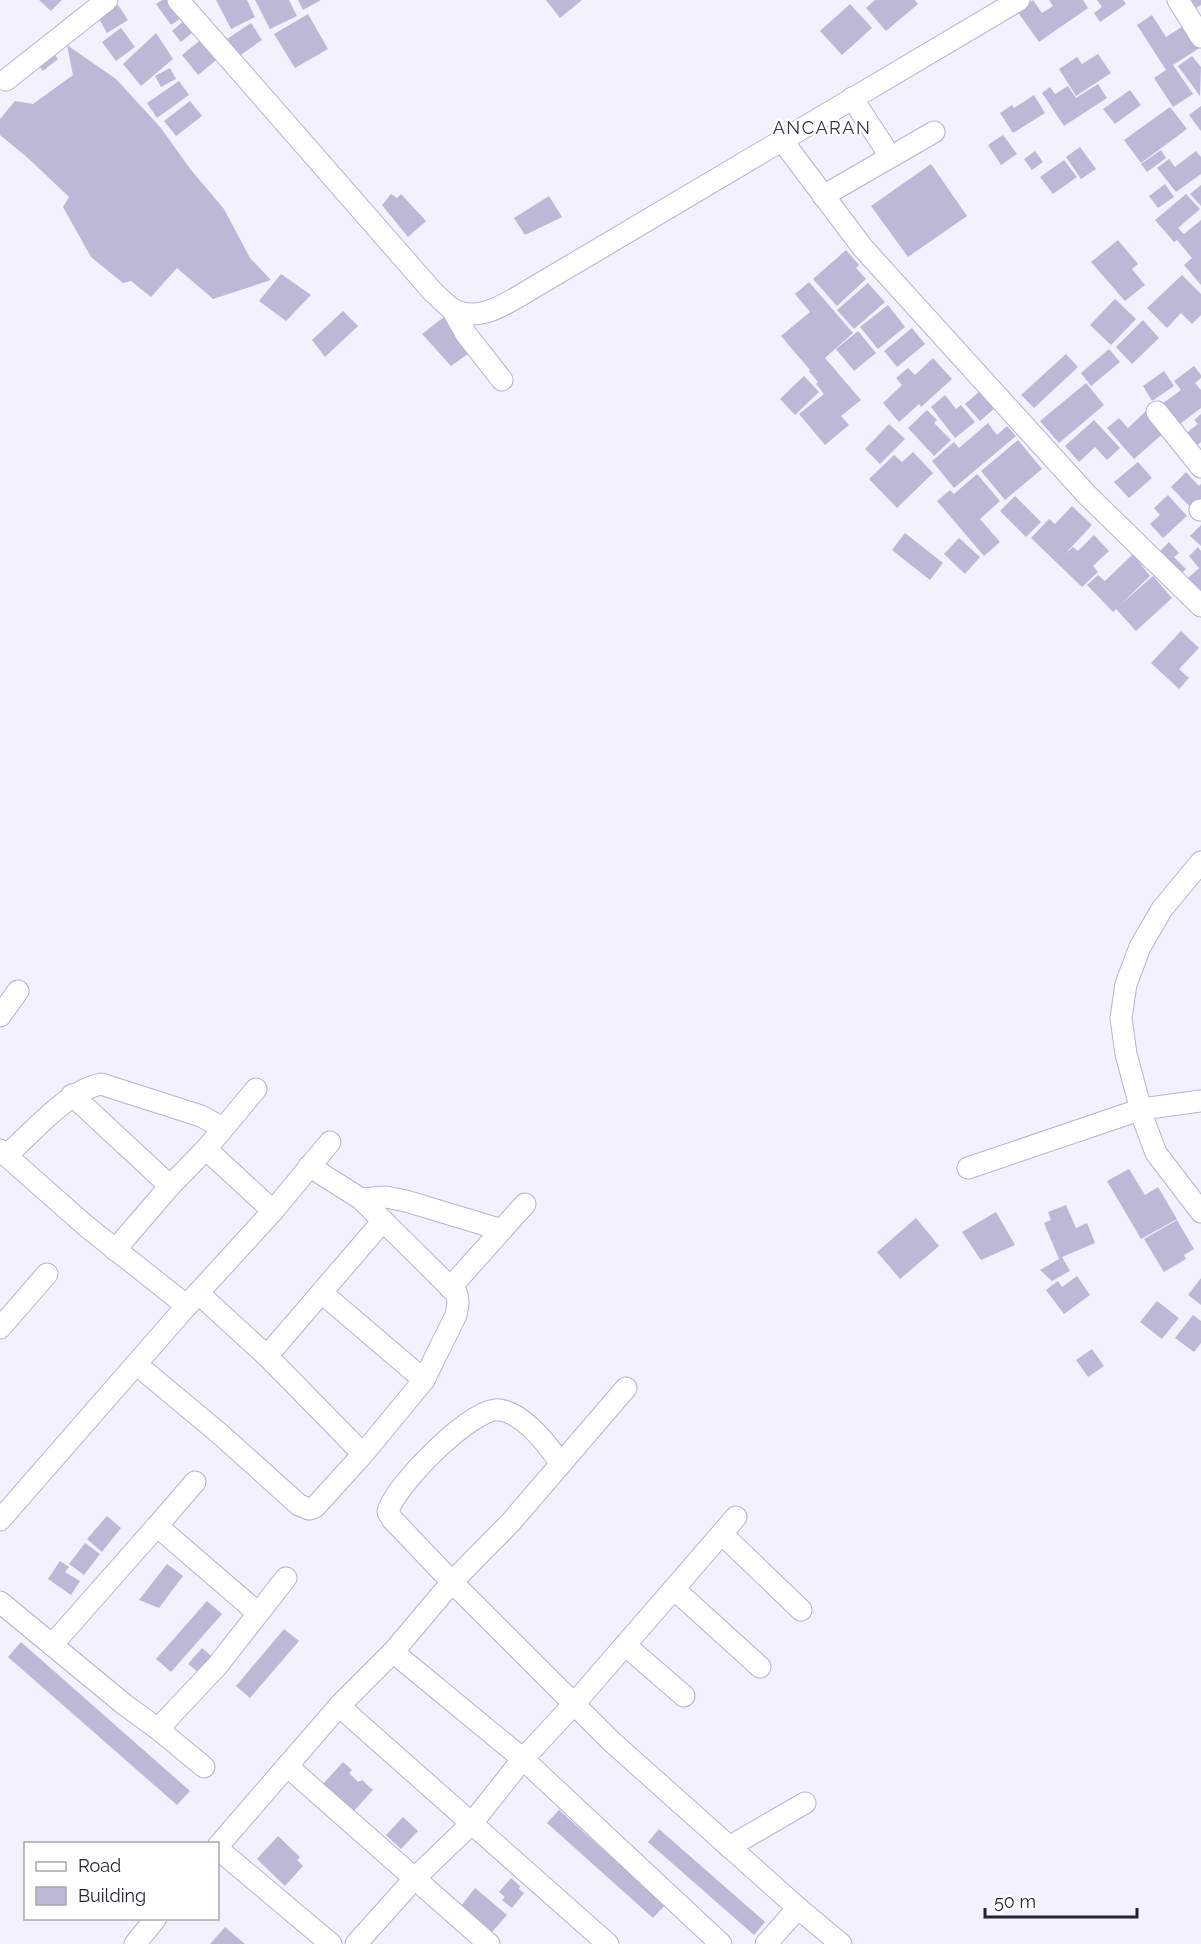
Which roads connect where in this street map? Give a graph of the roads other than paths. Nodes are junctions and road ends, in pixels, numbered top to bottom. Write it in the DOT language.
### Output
graph roads {
  1 [pos="107,0"];
  2 [pos="178,0"];
  3 [pos="1019,0"];
  4 [pos="1178,0"];
  5 [pos="1201,37"];
  6 [pos="6,80"];
  7 [pos="852,98"];
  8 [pos="934,132"];
  9 [pos="781,139"];
  10 [pos="890,156"];
  11 [pos="823,196"];
  12 [pos="452,309"];
  13 [pos="502,380"];
  14 [pos="1157,412"];
  15 [pos="1201,468"];
  16 [pos="1201,606"];
  17 [pos="1201,862"];
  18 [pos="18,991"];
  19 [pos="0,1016"];
  20 [pos="256,1089"];
  21 [pos="72,1095"];
  22 [pos="1201,1101"];
  23 [pos="1143,1115"];
  24 [pos="223,1128"];
  25 [pos="330,1142"];
  26 [pos="206,1149"];
  27 [pos="3,1152"];
  28 [pos="309,1166"];
  29 [pos="968,1168"];
  30 [pos="170,1186"];
  31 [pos="361,1199"];
  32 [pos="525,1204"];
  33 [pos="273,1211"];
  34 [pos="1201,1212"];
  35 [pos="382,1222"];
  36 [pos="502,1230"];
  37 [pos="115,1250"];
  38 [pos="47,1274"];
  39 [pos="450,1288"];
  40 [pos="322,1293"];
  41 [pos="193,1299"];
  42 [pos="0,1328"];
  43 [pos="267,1356"];
  44 [pos="136,1364"];
  45 [pos="424,1380"];
  46 [pos="626,1388"];
  47 [pos="363,1454"];
  48 [pos="561,1464"];
  49 [pos="195,1482"];
  50 [pos="736,1517"];
  51 [pos="0,1520"];
  52 [pos="156,1526"];
  53 [pos="722,1534"];
  54 [pos="286,1578"];
  55 [pos="453,1582"];
  56 [pos="674,1589"];
  57 [pos="0,1602"];
  58 [pos="801,1610"];
  59 [pos="258,1613"];
  60 [pos="52,1645"];
  61 [pos="625,1645"];
  62 [pos="393,1652"];
  63 [pos="760,1667"];
  64 [pos="684,1696"];
  65 [pos="574,1704"];
  66 [pos="339,1706"];
  67 [pos="158,1729"];
  68 [pos="523,1759"];
  69 [pos="287,1766"];
  70 [pos="204,1767"];
  71 [pos="805,1803"];
  72 [pos="472,1823"];
  73 [pos="219,1846"];
  74 [pos="729,1847"];
  75 [pos="219,1848"];
  76 [pos="415,1878"];
  77 [pos="798,1908"];
  78 [pos="370,1940"];
  79 [pos="331,1944"];
  80 [pos="489,1944"];
  81 [pos="608,1944"];
  82 [pos="721,1944"];
  83 [pos="766,1944"];
  84 [pos="841,1944"];
  1 -- 6 [label="street"];
  2 -- 12 [label="street"];
  3 -- 7 [label="street"];
  4 -- 5 [label="street"];
  7 -- 9 [label="street"];
  7 -- 10 [label="street"];
  8 -- 10 [label="street"];
  9 -- 11 [label="street"];
  9 -- 12 [label="street"];
  10 -- 11 [label="street"];
  11 -- 16 [label="street"];
  12 -- 13 [label="street"];
  14 -- 15 [label="street"];
  17 -- 23 [label="street"];
  18 -- 19 [label="street"];
  20 -- 24 [label="street"];
  21 -- 24 [label="street"];
  21 -- 27 [label="street"];
  21 -- 30 [label="street"];
  22 -- 23 [label="street"];
  23 -- 29 [label="street"];
  23 -- 34 [label="street"];
  24 -- 26 [label="street"];
  25 -- 28 [label="street"];
  26 -- 30 [label="street"];
  26 -- 33 [label="street"];
  27 -- 37 [label="street"];
  28 -- 31 [label="street"];
  28 -- 33 [label="street"];
  30 -- 37 [label="street"];
  31 -- 35 [label="street"];
  31 -- 36 [label="street"];
  32 -- 36 [label="street"];
  33 -- 41 [label="street"];
  35 -- 39 [label="street"];
  35 -- 40 [label="street"];
  36 -- 39 [label="street"];
  37 -- 41 [label="street"];
  38 -- 42 [label="street"];
  39 -- 45 [label="street"];
  40 -- 43 [label="street"];
  40 -- 45 [label="street"];
  41 -- 43 [label="street"];
  41 -- 44 [label="street"];
  43 -- 47 [label="street"];
  44 -- 47 [label="street"];
  44 -- 51 [label="street"];
  45 -- 47 [label="street"];
  46 -- 48 [label="street"];
  48 -- 55 [label="street"];
  48 -- 55 [label="street"];
  49 -- 52 [label="street"];
  50 -- 53 [label="street"];
  52 -- 59 [label="street"];
  52 -- 60 [label="street"];
  53 -- 56 [label="street"];
  53 -- 58 [label="street"];
  54 -- 59 [label="street"];
  55 -- 62 [label="street"];
  55 -- 65 [label="street"];
  56 -- 61 [label="street"];
  56 -- 63 [label="street"];
  57 -- 60 [label="street"];
  59 -- 67 [label="street"];
  60 -- 67 [label="street"];
  61 -- 64 [label="street"];
  61 -- 65 [label="street"];
  62 -- 66 [label="street"];
  62 -- 68 [label="street"];
  65 -- 68 [label="street"];
  65 -- 74 [label="street"];
  66 -- 69 [label="street"];
  66 -- 72 [label="street"];
  67 -- 70 [label="street"];
  68 -- 72 [label="street"];
  68 -- 82 [label="street"];
  69 -- 73 [label="street"];
  69 -- 76 [label="street"];
  71 -- 74 [label="street"];
  72 -- 76 [label="street"];
  72 -- 81 [label="street"];
  74 -- 77 [label="street"];
  75 -- 79 [label="street"];
  76 -- 78 [label="street"];
  76 -- 80 [label="street"];
  77 -- 83 [label="street"];
  77 -- 84 [label="street"];
}
